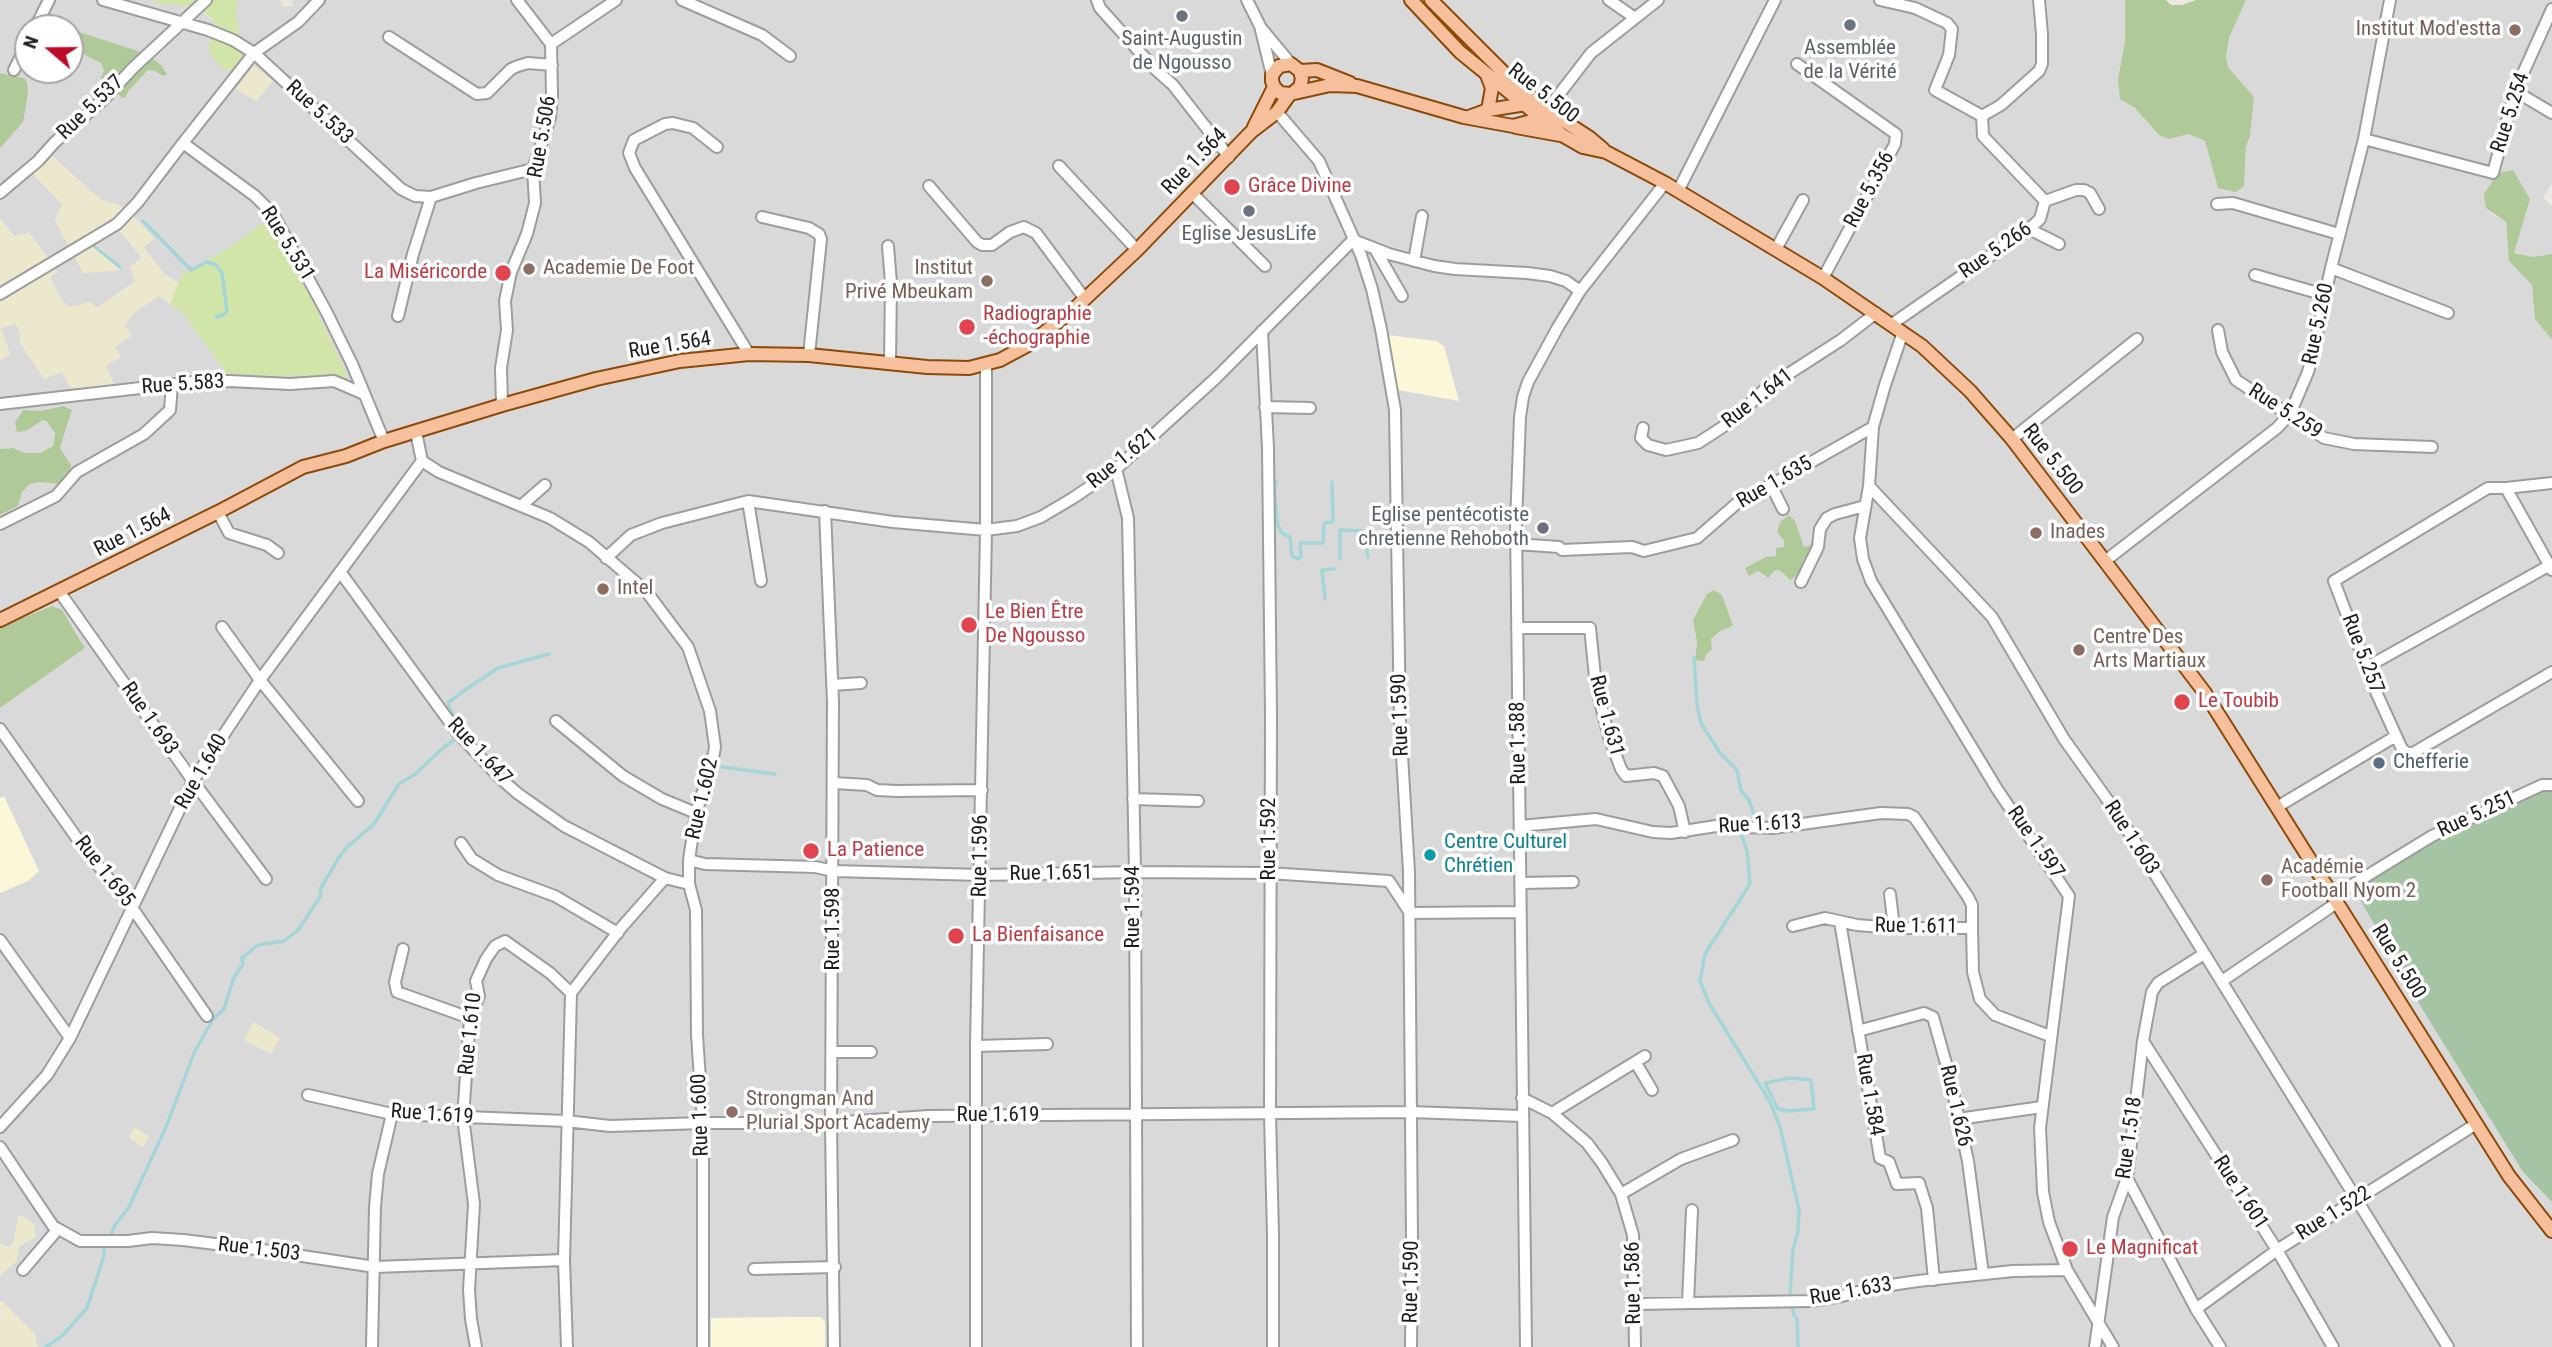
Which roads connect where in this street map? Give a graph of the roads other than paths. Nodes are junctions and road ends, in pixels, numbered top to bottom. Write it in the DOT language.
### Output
graph roads {
  1 [pos="103,0"];
  2 [pos="206,0"];
  3 [pos="319,0"];
  4 [pos="517,0"];
  5 [pos="616,0"];
  6 [pos="682,0"];
  7 [pos="1097,0"];
  8 [pos="1247,0"];
  9 [pos="1410,0"];
  10 [pos="1431,0"];
  11 [pos="1609,0"];
  12 [pos="1658,0"];
  13 [pos="1776,0"];
  14 [pos="1880,0"];
  15 [pos="2039,0"];
  16 [pos="2390,0"];
  17 [pos="1925,6"];
  18 [pos="2552,9"];
  19 [pos="1443,13"];
  20 [pos="1635,18"];
  21 [pos="181,22"];
  22 [pos="1430,22"];
  23 [pos="1260,26"];
  24 [pos="389,37"];
  25 [pos="551,44"];
  26 [pos="254,53"];
  27 [pos="790,56"];
  28 [pos="1797,64"];
  29 [pos="552,65"];
  30 [pos="1296,67"];
  31 [pos="1487,75"];
  32 [pos="1273,81"];
  33 [pos="1357,86"];
  34 [pos="2515,91"];
  35 [pos="1292,93"];
  36 [pos="1528,102"];
  37 [pos="1488,110"];
  38 [pos="1277,112"];
  39 [pos="2552,113"];
  40 [pos="1543,114"];
  41 [pos="1982,116"];
  42 [pos="1469,117"];
  43 [pos="1513,126"];
  44 [pos="1251,132"];
  45 [pos="1562,135"];
  46 [pos="2364,139"];
  47 [pos="183,143"];
  48 [pos="717,147"];
  49 [pos="1606,152"];
  50 [pos="1229,157"];
  51 [pos="1059,166"];
  52 [pos="533,169"];
  53 [pos="1665,183"];
  54 [pos="929,186"];
  55 [pos="1678,191"];
  56 [pos="0,193"];
  57 [pos="1192,193"];
  58 [pos="431,197"];
  59 [pos="1803,200"];
  60 [pos="2045,201"];
  61 [pos="2217,204"];
  62 [pos="2099,209"];
  63 [pos="762,216"];
  64 [pos="1422,216"];
  65 [pos="2029,229"];
  66 [pos="2339,234"];
  67 [pos="1353,240"];
  68 [pos="2059,244"];
  69 [pos="888,246"];
  70 [pos="1376,249"];
  71 [pos="1776,249"];
  72 [pos="1137,250"];
  73 [pos="1414,261"];
  74 [pos="1265,266"];
  75 [pos="2331,268"];
  76 [pos="2255,275"];
  77 [pos="1823,278"];
  78 [pos="1580,291"];
  79 [pos="0,294"];
  80 [pos="2325,295"];
  81 [pos="1402,296"];
  82 [pos="1085,299"];
  83 [pos="1876,313"];
  84 [pos="2448,313"];
  85 [pos="398,316"];
  86 [pos="1898,328"];
  87 [pos="2218,330"];
  88 [pos="1262,331"];
  89 [pos="2137,339"];
  90 [pos="749,354"];
  91 [pos="808,355"];
  92 [pos="890,363"];
  93 [pos="986,365"];
  94 [pos="172,384"];
  95 [pos="364,394"];
  96 [pos="0,404"];
  97 [pos="502,405"];
  98 [pos="1265,407"];
  99 [pos="1310,408"];
  100 [pos="2290,414"];
  101 [pos="1873,427"];
  102 [pos="1643,428"];
  103 [pos="416,432"];
  104 [pos="2012,439"];
  105 [pos="384,441"];
  106 [pos="2432,447"];
  107 [pos="422,461"];
  108 [pos="1116,469"];
  109 [pos="2552,483"];
  110 [pos="545,485"];
  111 [pos="1771,485"];
  112 [pos="1869,486"];
  113 [pos="2506,488"];
  114 [pos="748,501"];
  115 [pos="521,506"];
  116 [pos="1865,506"];
  117 [pos="1783,509"];
  118 [pos="825,511"];
  119 [pos="218,512"];
  120 [pos="0,524"];
  121 [pos="986,530"];
  122 [pos="1516,544"];
  123 [pos="278,553"];
  124 [pos="606,558"];
  125 [pos="2105,561"];
  126 [pos="2551,567"];
  127 [pos="341,573"];
  128 [pos="761,581"];
  129 [pos="1801,582"];
  130 [pos="59,591"];
  131 [pos="0,620"];
  132 [pos="222,627"];
  133 [pos="1517,628"];
  134 [pos="2367,667"];
  135 [pos="2552,672"];
  136 [pos="260,680"];
  137 [pos="861,683"];
  138 [pos="832,685"];
  139 [pos="556,721"];
  140 [pos="0,729"];
  141 [pos="2396,736"];
  142 [pos="193,781"];
  143 [pos="834,783"];
  144 [pos="2552,785"];
  145 [pos="982,790"];
  146 [pos="1133,799"];
  147 [pos="358,801"];
  148 [pos="1198,801"];
  149 [pos="2277,807"];
  150 [pos="696,813"];
  151 [pos="1520,826"];
  152 [pos="1685,832"];
  153 [pos="461,843"];
  154 [pos="689,860"];
  155 [pos="834,871"];
  156 [pos="1135,872"];
  157 [pos="1269,873"];
  158 [pos="981,875"];
  159 [pos="665,878"];
  160 [pos="266,879"];
  161 [pos="1573,882"];
  162 [pos="1521,883"];
  163 [pos="689,884"];
  164 [pos="1890,894"];
  165 [pos="2336,899"];
  166 [pos="133,909"];
  167 [pos="1521,912"];
  168 [pos="1410,914"];
  169 [pos="1840,922"];
  170 [pos="1793,926"];
  171 [pos="1894,928"];
  172 [pos="1972,928"];
  173 [pos="618,933"];
  174 [pos="0,940"];
  175 [pos="403,949"];
  176 [pos="2204,954"];
  177 [pos="2222,981"];
  178 [pos="571,993"];
  179 [pos="208,1016"];
  180 [pos="470,1018"];
  181 [pos="1858,1031"];
  182 [pos="2050,1036"];
  183 [pos="70,1038"];
  184 [pos="2143,1041"];
  185 [pos="1047,1044"];
  186 [pos="976,1046"];
  187 [pos="833,1052"];
  188 [pos="871,1052"];
  189 [pos="1651,1090"];
  190 [pos="308,1095"];
  191 [pos="1522,1098"];
  192 [pos="2042,1107"];
  193 [pos="1411,1112"];
  194 [pos="1552,1113"];
  195 [pos="393,1114"];
  196 [pos="1134,1115"];
  197 [pos="1269,1115"];
  198 [pos="976,1116"];
  199 [pos="1522,1116"];
  200 [pos="463,1117"];
  201 [pos="1958,1119"];
  202 [pos="566,1121"];
  203 [pos="703,1123"];
  204 [pos="831,1123"];
  205 [pos="2476,1124"];
  206 [pos="0,1127"];
  207 [pos="1732,1140"];
  208 [pos="0,1147"];
  209 [pos="2127,1178"];
  210 [pos="1621,1194"];
  211 [pos="2357,1200"];
  212 [pos="1692,1210"];
  213 [pos="58,1229"];
  214 [pos="2552,1231"];
  215 [pos="2277,1250"];
  216 [pos="564,1260"];
  217 [pos="469,1263"];
  218 [pos="375,1267"];
  219 [pos="835,1267"];
  220 [pos="754,1269"];
  221 [pos="23,1270"];
  222 [pos="2067,1270"];
  223 [pos="1983,1274"];
  224 [pos="1934,1280"];
  225 [pos="1688,1303"];
  226 [pos="1635,1304"];
  227 [pos="2196,1309"];
  228 [pos="2098,1321"];
  229 [pos="372,1347"];
  230 [pos="476,1347"];
  231 [pos="567,1347"];
  232 [pos="703,1347"];
  233 [pos="834,1347"];
  234 [pos="976,1347"];
  235 [pos="1137,1347"];
  236 [pos="1273,1347"];
  237 [pos="1411,1347"];
  238 [pos="1526,1347"];
  239 [pos="1634,1347"];
  240 [pos="2095,1347"];
  241 [pos="2113,1347"];
  242 [pos="2220,1347"];
  243 [pos="2333,1347"];
  244 [pos="2448,1347"];
  1 -- 21 [label="street, Rue 5.533"];
  2 -- 21 [label="street, Rue 5.537"];
  3 -- 26 [label="street"];
  4 -- 25 [label="street"];
  5 -- 25 [label="street"];
  6 -- 27 [label="street"];
  7 -- 50 [label="street"];
  8 -- 23 [label="street"];
  9 -- 22 [label="main road, Rue 5.500"];
  10 -- 19 [label="main road"];
  11 -- 20 [label="street"];
  12 -- 20 [label="street"];
  13 -- 55 [label="street"];
  14 -- 17 [label="street"];
  15 -- 41 [label="street"];
  16 -- 46 [label="street, Rue 5.260"];
  17 -- 41 [label="street"];
  18 -- 34 [label="street, Rue 5.254"];
  19 -- 22 [label="main road"];
  19 -- 36 [label="main road"];
  20 -- 40 [label="street"];
  21 -- 26 [label="street, Rue 5.533"];
  21 -- 56 [label="street, Rue 5.537"];
  22 -- 31 [label="main road, Rue 5.500"];
  23 -- 30 [label="street"];
  23 -- 32 [label="street"];
  24 -- 29 [label="street"];
  25 -- 29 [label="street, Rue 5.506"];
  26 -- 47 [label="street"];
  26 -- 58 [label="street, Rue 5.533"];
  28 -- 77 [label="street, Rue 5.356"];
  29 -- 52 [label="street, Rue 5.506"];
  30 -- 32 [label="main road"];
  30 -- 33 [label="main road"];
  30 -- 35 [label="main road"];
  31 -- 36 [label="main road, Rue 5.500"];
  31 -- 37 [label="main road"];
  32 -- 35 [label="main road"];
  32 -- 44 [label="main road"];
  33 -- 35 [label="main road"];
  33 -- 42 [label="main road"];
  34 -- 39 [label="street"];
  34 -- 46 [label="street, Rue 5.254"];
  35 -- 38 [label="main road, Rue 1.564"];
  36 -- 37 [label="main road"];
  36 -- 40 [label="main road, Rue 5.500"];
  37 -- 42 [label="main road"];
  38 -- 44 [label="main road, Rue 1.564"];
  38 -- 67 [label="street, Rue 1.590"];
  40 -- 43 [label="main road"];
  40 -- 45 [label="main road, Rue 5.500"];
  40 -- 49 [label="main road"];
  41 -- 60 [label="street, Rue 5.266"];
  42 -- 43 [label="main road"];
  43 -- 45 [label="main road"];
  44 -- 50 [label="main road, Rue 1.564"];
  45 -- 49 [label="main road, Rue 5.500"];
  46 -- 66 [label="street, Rue 5.260"];
  47 -- 79 [label="street"];
  47 -- 95 [label="street, Rue 5.531"];
  48 -- 90 [label="street"];
  49 -- 53 [label="main road, Rue 5.500"];
  50 -- 57 [label="main road, Rue 1.564"];
  51 -- 72 [label="street"];
  52 -- 58 [label="street"];
  52 -- 97 [label="street, Rue 5.506"];
  53 -- 55 [label="main road, Rue 5.500"];
  53 -- 78 [label="street, Rue 1.588"];
  54 -- 82 [label="street"];
  55 -- 71 [label="main road, Rue 5.500"];
  57 -- 72 [label="main road, Rue 1.564"];
  57 -- 74 [label="street"];
  58 -- 85 [label="street"];
  59 -- 71 [label="street"];
  60 -- 62 [label="street"];
  60 -- 65 [label="street, Rue 5.266"];
  61 -- 66 [label="street"];
  63 -- 91 [label="street"];
  64 -- 73 [label="street"];
  65 -- 68 [label="street"];
  65 -- 86 [label="street, Rue 5.266"];
  66 -- 75 [label="street, Rue 5.260"];
  67 -- 70 [label="street"];
  67 -- 88 [label="street, Rue 1.621"];
  67 -- 168 [label="street, Rue 1.590"];
  69 -- 92 [label="street"];
  70 -- 73 [label="street"];
  70 -- 81 [label="street"];
  71 -- 77 [label="main road, Rue 5.500"];
  72 -- 82 [label="main road, Rue 1.564"];
  73 -- 78 [label="street"];
  75 -- 80 [label="street, Rue 5.260"];
  75 -- 84 [label="street"];
  76 -- 80 [label="street"];
  77 -- 83 [label="main road, Rue 5.500"];
  78 -- 122 [label="street, Rue 1.588"];
  80 -- 100 [label="street, Rue 5.260"];
  82 -- 93 [label="main road, Rue 1.564"];
  83 -- 86 [label="main road, Rue 5.500"];
  83 -- 102 [label="street, Rue 1.641"];
  86 -- 101 [label="street"];
  86 -- 104 [label="main road, Rue 5.500"];
  87 -- 100 [label="street, Rue 5.259"];
  88 -- 98 [label="street, Rue 1.592"];
  88 -- 108 [label="street, Rue 1.621"];
  89 -- 104 [label="street"];
  90 -- 91 [label="main road, Rue 1.564"];
  90 -- 97 [label="main road, Rue 1.564"];
  91 -- 92 [label="main road, Rue 1.564"];
  92 -- 93 [label="main road, Rue 1.564"];
  93 -- 121 [label="street, Rue 1.596"];
  94 -- 95 [label="street, Rue 5.583"];
  94 -- 96 [label="street, Rue 5.583"];
  94 -- 120 [label="street"];
  95 -- 105 [label="street, Rue 5.531"];
  97 -- 103 [label="main road, Rue 1.564"];
  98 -- 99 [label="street"];
  98 -- 157 [label="street, Rue 1.592"];
  100 -- 106 [label="street, Rue 5.259"];
  100 -- 125 [label="street, Rue 5.260"];
  101 -- 111 [label="street, Rue 1.635"];
  101 -- 112 [label="street"];
  103 -- 105 [label="main road, Rue 1.564"];
  103 -- 107 [label="street"];
  104 -- 125 [label="main road, Rue 5.500"];
  105 -- 119 [label="main road, Rue 1.564"];
  107 -- 115 [label="street, Rue 1.602"];
  107 -- 127 [label="street, Rue 1.640"];
  108 -- 121 [label="street, Rue 1.621"];
  108 -- 146 [label="street, Rue 1.594"];
  109 -- 113 [label="street"];
  110 -- 115 [label="street"];
  111 -- 117 [label="street"];
  111 -- 122 [label="street, Rue 1.635"];
  112 -- 116 [label="street, Rue 1.597"];
  112 -- 176 [label="street, Rue 1.603"];
  113 -- 126 [label="street"];
  113 -- 134 [label="street, Rue 5.257"];
  114 -- 118 [label="street, Rue 1.621"];
  114 -- 124 [label="street, Rue 1.621"];
  114 -- 128 [label="street"];
  115 -- 124 [label="street, Rue 1.602"];
  116 -- 129 [label="street"];
  116 -- 182 [label="street, Rue 1.597"];
  118 -- 121 [label="street, Rue 1.621"];
  118 -- 138 [label="street, Rue 1.598"];
  119 -- 123 [label="street"];
  119 -- 130 [label="main road, Rue 1.564"];
  121 -- 145 [label="street, Rue 1.596"];
  122 -- 133 [label="street, Rue 1.588"];
  124 -- 150 [label="street, Rue 1.602"];
  125 -- 149 [label="main road, Rue 5.500"];
  126 -- 134 [label="street"];
  127 -- 136 [label="street, Rue 1.640"];
  127 -- 159 [label="street, Rue 1.647"];
  130 -- 131 [label="main road, Rue 1.564"];
  130 -- 142 [label="street, Rue 1.693"];
  132 -- 136 [label="street"];
  133 -- 151 [label="street, Rue 1.588"];
  133 -- 152 [label="street, Rue 1.631"];
  134 -- 141 [label="street, Rue 5.257"];
  135 -- 141 [label="street"];
  136 -- 142 [label="street, Rue 1.640"];
  136 -- 147 [label="street"];
  137 -- 138 [label="street"];
  138 -- 143 [label="street, Rue 1.598"];
  139 -- 150 [label="street"];
  140 -- 166 [label="street, Rue 1.695"];
  141 -- 149 [label="street"];
  142 -- 160 [label="street, Rue 1.693"];
  142 -- 166 [label="street, Rue 1.640"];
  143 -- 145 [label="street"];
  143 -- 155 [label="street, Rue 1.598"];
  144 -- 165 [label="street, Rue 5.251"];
  145 -- 158 [label="street, Rue 1.596"];
  146 -- 148 [label="street"];
  146 -- 156 [label="street, Rue 1.594"];
  149 -- 165 [label="main road, Rue 5.500"];
  150 -- 154 [label="street, Rue 1.602"];
  151 -- 152 [label="street, Rue 1.613"];
  151 -- 162 [label="street, Rue 1.588"];
  152 -- 172 [label="street, Rue 1.613"];
  153 -- 173 [label="street"];
  154 -- 155 [label="street, Rue 1.651"];
  154 -- 163 [label="street, Rue 1.602"];
  155 -- 158 [label="street, Rue 1.651"];
  155 -- 187 [label="street, Rue 1.598"];
  156 -- 157 [label="street, Rue 1.651"];
  156 -- 158 [label="street, Rue 1.651"];
  156 -- 196 [label="street, Rue 1.594"];
  157 -- 168 [label="street, Rue 1.651"];
  157 -- 197 [label="street, Rue 1.592"];
  158 -- 186 [label="street, Rue 1.596"];
  159 -- 163 [label="street"];
  159 -- 173 [label="street"];
  161 -- 162 [label="street"];
  162 -- 167 [label="street, Rue 1.588"];
  163 -- 203 [label="street, Rue 1.600"];
  164 -- 171 [label="street"];
  165 -- 177 [label="street, Rue 5.251"];
  165 -- 205 [label="main road, Rue 5.500"];
  166 -- 179 [label="street, Rue 1.695"];
  166 -- 183 [label="street, Rue 1.640"];
  167 -- 168 [label="street"];
  167 -- 191 [label="street, Rue 1.588"];
  168 -- 193 [label="street, Rue 1.590"];
  169 -- 170 [label="street, Rue 1.611"];
  169 -- 171 [label="street, Rue 1.611"];
  169 -- 181 [label="street, Rue 1.584"];
  171 -- 172 [label="street, Rue 1.611"];
  172 -- 182 [label="street, Rue 1.611"];
  173 -- 178 [label="street"];
  174 -- 183 [label="street"];
  175 -- 180 [label="street"];
  176 -- 177 [label="street, Rue 1.603"];
  176 -- 184 [label="street, Rue 1.518"];
  177 -- 211 [label="street, Rue 1.603"];
  178 -- 180 [label="street, Rue 1.610"];
  178 -- 202 [label="street"];
  180 -- 200 [label="street, Rue 1.610"];
  181 -- 201 [label="street, Rue 1.626"];
  181 -- 224 [label="street, Rue 1.584"];
  182 -- 192 [label="street, Rue 1.597"];
  183 -- 206 [label="street, Rue 1.640"];
  184 -- 209 [label="street, Rue 1.518"];
  184 -- 215 [label="street, Rue 1.601"];
  185 -- 186 [label="street"];
  186 -- 198 [label="street, Rue 1.596"];
  187 -- 188 [label="street"];
  187 -- 204 [label="street, Rue 1.598"];
  189 -- 194 [label="street"];
  190 -- 195 [label="street, Rue 1.619"];
  191 -- 194 [label="street, Rue 1.586"];
  191 -- 199 [label="street, Rue 1.588"];
  192 -- 201 [label="street"];
  192 -- 222 [label="street, Rue 1.597"];
  193 -- 197 [label="street, Rue 1.619"];
  193 -- 199 [label="street, Rue 1.619"];
  193 -- 237 [label="street, Rue 1.590"];
  194 -- 210 [label="street, Rue 1.586"];
  195 -- 200 [label="street, Rue 1.619"];
  195 -- 218 [label="street"];
  196 -- 197 [label="street, Rue 1.619"];
  196 -- 198 [label="street, Rue 1.619"];
  196 -- 235 [label="street, Rue 1.594"];
  197 -- 236 [label="street, Rue 1.592"];
  198 -- 204 [label="street, Rue 1.619"];
  198 -- 234 [label="street, Rue 1.596"];
  199 -- 238 [label="street, Rue 1.588"];
  200 -- 202 [label="street, Rue 1.619"];
  200 -- 217 [label="street, Rue 1.610"];
  201 -- 223 [label="street, Rue 1.626"];
  202 -- 203 [label="street, Rue 1.619"];
  202 -- 216 [label="street"];
  203 -- 204 [label="street, Rue 1.619"];
  203 -- 232 [label="street, Rue 1.600"];
  204 -- 219 [label="street, Rue 1.598"];
  205 -- 211 [label="street, Rue 1.522"];
  205 -- 214 [label="main road, Rue 5.500"];
  207 -- 210 [label="street"];
  208 -- 213 [label="street"];
  209 -- 227 [label="street"];
  209 -- 228 [label="street, Rue 1.518"];
  210 -- 226 [label="street, Rue 1.586"];
  211 -- 215 [label="street, Rue 1.522"];
  211 -- 244 [label="street, Rue 1.603"];
  212 -- 225 [label="street"];
  213 -- 218 [label="street, Rue 1.503"];
  213 -- 221 [label="street"];
  215 -- 227 [label="street, Rue 1.522"];
  215 -- 243 [label="street, Rue 1.601"];
  216 -- 217 [label="street, Rue 1.503"];
  216 -- 231 [label="street"];
  217 -- 218 [label="street, Rue 1.503"];
  217 -- 230 [label="street, Rue 1.610"];
  218 -- 229 [label="street"];
  219 -- 220 [label="street"];
  219 -- 233 [label="street, Rue 1.598"];
  222 -- 223 [label="street, Rue 1.633"];
  222 -- 228 [label="street, Rue 1.597"];
  223 -- 224 [label="street, Rue 1.633"];
  224 -- 225 [label="street, Rue 1.633"];
  225 -- 226 [label="street, Rue 1.633"];
  226 -- 239 [label="street, Rue 1.586"];
  227 -- 242 [label="street"];
  228 -- 240 [label="street, Rue 1.518"];
  228 -- 241 [label="street, Rue 1.597"];
}
